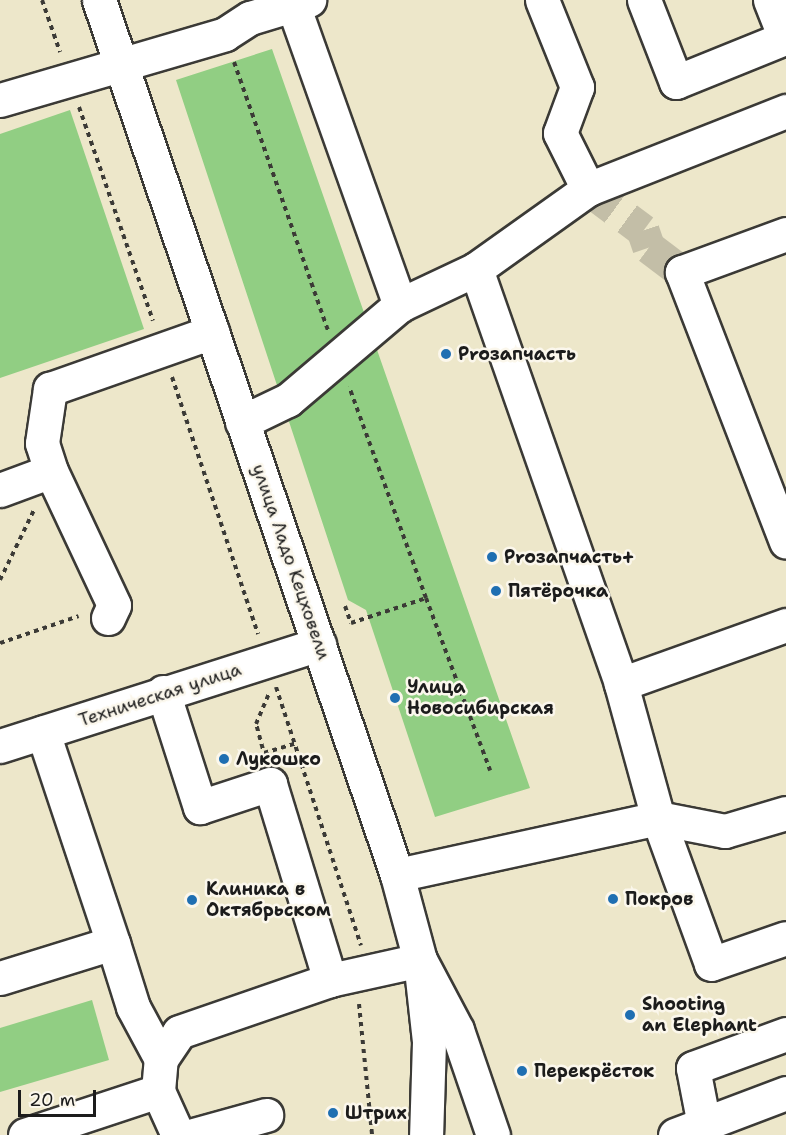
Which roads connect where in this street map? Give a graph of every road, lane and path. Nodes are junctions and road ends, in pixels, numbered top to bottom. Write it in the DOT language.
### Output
graph roads {
  1 [pos="42,0"];
  2 [pos="99,0"];
  3 [pos="542,0"];
  4 [pos="644,0"];
  5 [pos="770,0"];
  6 [pos="301,3"];
  7 [pos="247,9"];
  8 [pos="64,62"];
  9 [pos="122,67"];
  10 [pos="76,98"];
  11 [pos="0,100"];
  12 [pos="786,111"];
  13 [pos="588,189"];
  14 [pos="786,234"];
  15 [pos="476,269"];
  16 [pos="400,305"];
  17 [pos="154,323"];
  18 [pos="212,332"];
  19 [pos="170,370"];
  20 [pos="242,422"];
  21 [pos="51,471"];
  22 [pos="0,490"];
  23 [pos="786,542"];
  24 [pos="0,580"];
  25 [pos="426,598"];
  26 [pos="345,606"];
  27 [pos="396,607"];
  28 [pos="111,611"];
  29 [pos="786,626"];
  30 [pos="258,635"];
  31 [pos="0,643"];
  32 [pos="319,644"];
  33 [pos="273,678"];
  34 [pos="621,684"];
  35 [pos="163,692"];
  36 [pos="269,693"];
  37 [pos="43,732"];
  38 [pos="296,743"];
  39 [pos="0,746"];
  40 [pos="267,769"];
  41 [pos="490,770"];
  42 [pos="786,813"];
  43 [pos="658,818"];
  44 [pos="397,875"];
  45 [pos="786,938"];
  46 [pos="113,943"];
  47 [pos="420,960"];
  48 [pos="366,962"];
  49 [pos="0,978"];
  50 [pos="330,980"];
  51 [pos="786,1034"];
  52 [pos="159,1075"];
  53 [pos="786,1093"];
  54 [pos="266,1114"];
  55 [pos="694,1132"];
  56 [pos="25,1135"];
  57 [pos="178,1135"];
  58 [pos="194,1135"];
  59 [pos="372,1135"];
  60 [pos="426,1135"];
  61 [pos="493,1135"];
  1 -- 8 [label="path"];
  2 -- 9 [label="main road, улица Ладо Кецховели"];
  3 -- 13 [label="main road"];
  4 -- 5 [label="main road"];
  6 -- 7 [label="main road"];
  6 -- 16 [label="main road"];
  7 -- 9 [label="main road"];
  9 -- 11 [label="main road"];
  9 -- 18 [label="main road, улица Ладо Кецховели"];
  10 -- 17 [label="path"];
  12 -- 13 [label="main road"];
  13 -- 15 [label="main road"];
  14 -- 23 [label="main road"];
  15 -- 16 [label="main road"];
  15 -- 34 [label="main road"];
  16 -- 20 [label="main road"];
  18 -- 20 [label="main road, улица Ладо Кецховели"];
  18 -- 21 [label="main road"];
  19 -- 30 [label="path"];
  20 -- 32 [label="main road, улица Ладо Кецховели"];
  21 -- 22 [label="main road"];
  21 -- 24 [label="path"];
  21 -- 28 [label="main road"];
  25 -- 41 [label="path"];
  26 -- 27 [label="path"];
  28 -- 31 [label="path"];
  29 -- 34 [label="main road"];
  32 -- 35 [label="main road, Техническая улица"];
  32 -- 44 [label="main road, улица Ладо Кецховели"];
  33 -- 38 [label="path"];
  34 -- 43 [label="main road"];
  35 -- 37 [label="main road, Техническая улица"];
  35 -- 40 [label="main road"];
  36 -- 40 [label="path"];
  37 -- 39 [label="main road, Техническая улица"];
  37 -- 46 [label="main road"];
  38 -- 40 [label="path"];
  38 -- 48 [label="path"];
  40 -- 50 [label="main road"];
  42 -- 43 [label="main road"];
  43 -- 44 [label="main road"];
  43 -- 45 [label="main road"];
  44 -- 47 [label="main road, улица Ладо Кецховели"];
  46 -- 49 [label="main road"];
  46 -- 52 [label="main road"];
  47 -- 48 [label="main road"];
  47 -- 60 [label="main road, улица Ладо Кецховели"];
  47 -- 61 [label="main road"];
  48 -- 50 [label="main road"];
  48 -- 59 [label="path"];
  50 -- 52 [label="main road"];
  51 -- 55 [label="main road"];
  52 -- 56 [label="main road"];
  52 -- 57 [label="main road"];
  53 -- 55 [label="main road"];
  54 -- 58 [label="main road"];
}
